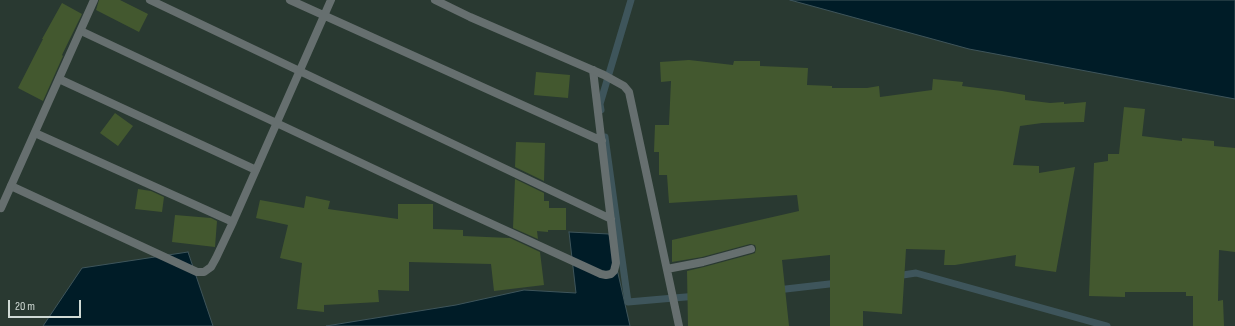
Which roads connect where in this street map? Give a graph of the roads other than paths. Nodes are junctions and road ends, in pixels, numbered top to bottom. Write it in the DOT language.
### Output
graph roads {
  1 [pos="94,0"];
  2 [pos="150,0"];
  3 [pos="290,0"];
  4 [pos="331,0"];
  5 [pos="435,0"];
  6 [pos="324,16"];
  7 [pos="81,31"];
  8 [pos="593,70"];
  9 [pos="300,71"];
  10 [pos="59,79"];
  11 [pos="277,123"];
  12 [pos="35,133"];
  13 [pos="602,141"];
  14 [pos="256,170"];
  15 [pos="11,186"];
  16 [pos="1,208"];
  17 [pos="611,219"];
  18 [pos="233,222"];
  19 [pos="751,249"];
  20 [pos="667,269"];
  21 [pos="680,326"];
  1 -- 7 [label="street"];
  2 -- 9 [label="street"];
  3 -- 6 [label="street"];
  4 -- 6 [label="street"];
  5 -- 8 [label="street"];
  6 -- 9 [label="street"];
  6 -- 13 [label="street"];
  7 -- 10 [label="street"];
  7 -- 11 [label="street"];
  8 -- 13 [label="street"];
  8 -- 20 [label="street"];
  9 -- 11 [label="street"];
  9 -- 17 [label="street"];
  10 -- 12 [label="street"];
  10 -- 14 [label="street"];
  11 -- 14 [label="street"];
  11 -- 17 [label="street"];
  12 -- 15 [label="street"];
  12 -- 18 [label="street"];
  13 -- 17 [label="street"];
  14 -- 18 [label="street"];
  15 -- 16 [label="street"];
  15 -- 18 [label="street"];
  19 -- 20 [label="street"];
  20 -- 21 [label="street"];
}
